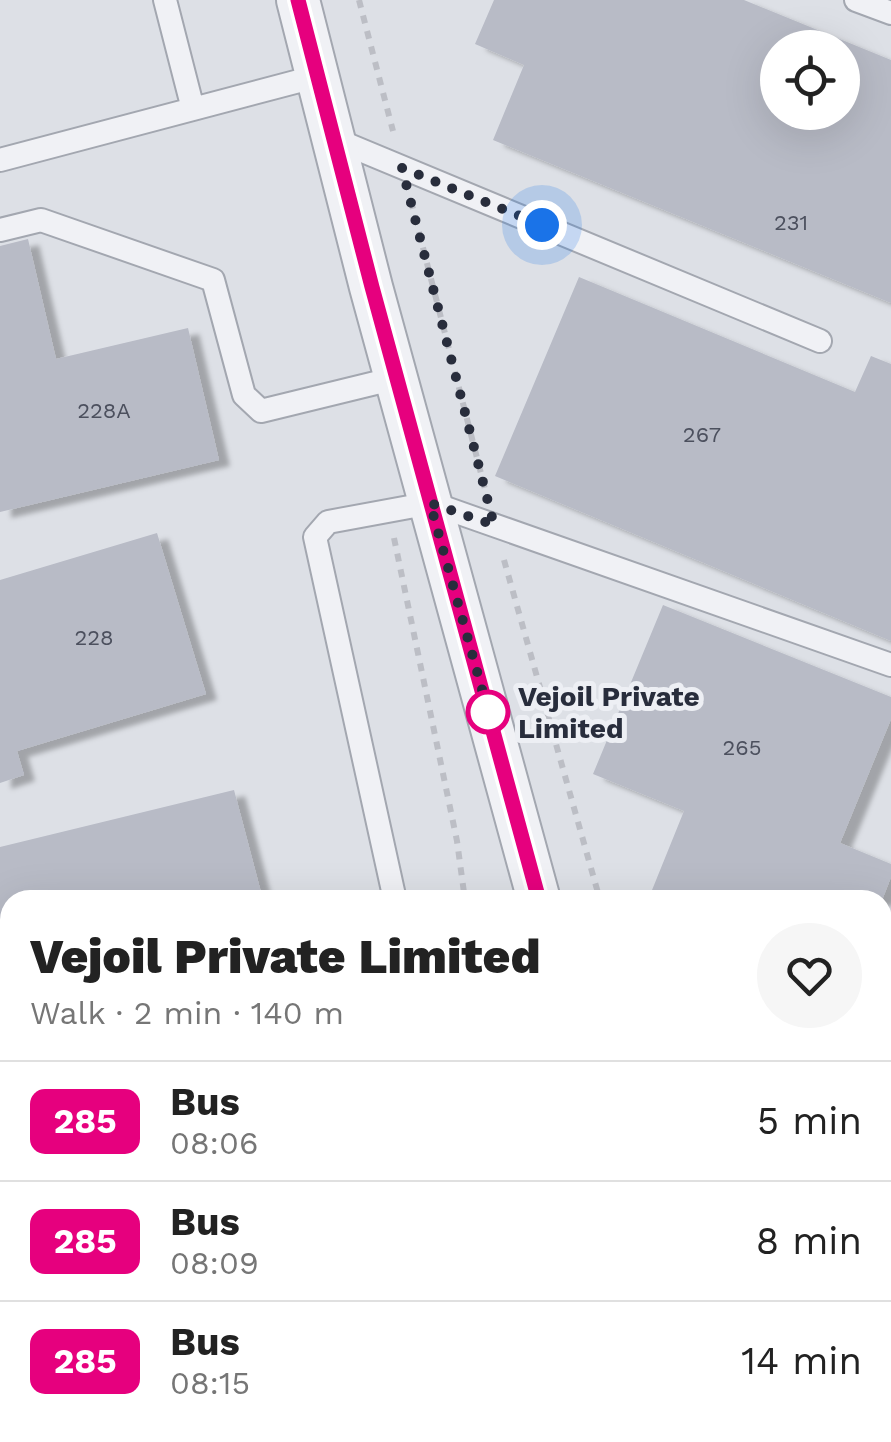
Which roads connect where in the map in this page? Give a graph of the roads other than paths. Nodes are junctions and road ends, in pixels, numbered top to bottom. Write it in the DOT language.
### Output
graph roads {
  1 [pos="165,0"];
  2 [pos="298,0"];
  3 [pos="856,0"];
  4 [pos="891,13"];
  5 [pos="318,76"];
  6 [pos="193,109"];
  7 [pos="334,139"];
  8 [pos="0,160"];
  9 [pos="0,230"];
  10 [pos="820,341"];
  11 [pos="396,378"];
  12 [pos="430,503"];
  13 [pos="891,665"];
  14 [pos="394,890"];
  15 [pos="534,890"];
  1 -- 6 [label="lane"];
  2 -- 5 [label="street"];
  3 -- 4 [label="lane"];
  5 -- 6 [label="lane"];
  5 -- 7 [label="street"];
  6 -- 8 [label="lane"];
  7 -- 10 [label="lane"];
  7 -- 11 [label="street"];
  9 -- 11 [label="lane"];
  11 -- 12 [label="street"];
  12 -- 13 [label="lane"];
  12 -- 14 [label="lane"];
  12 -- 15 [label="street"];
}
